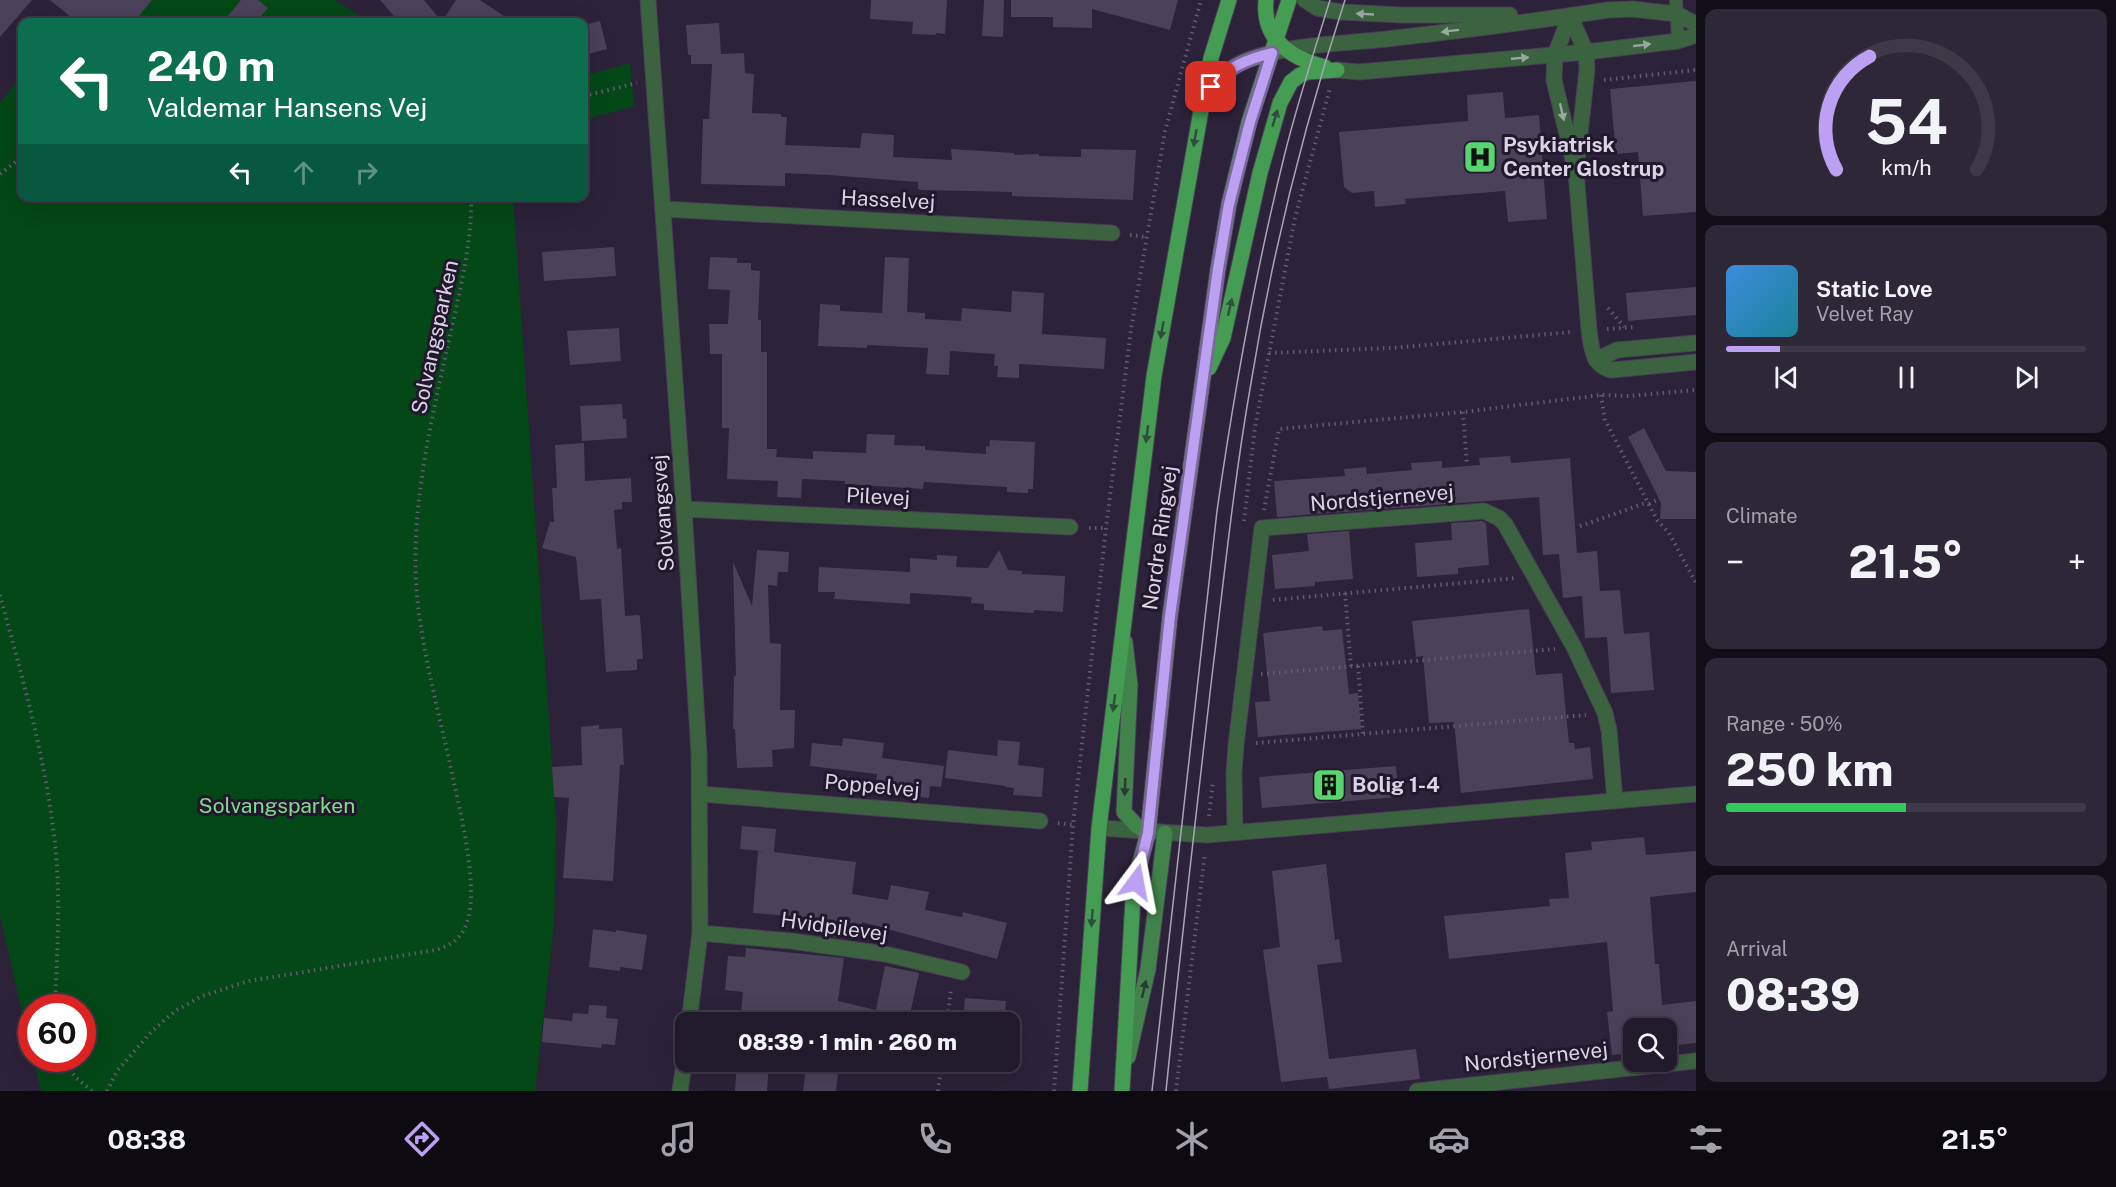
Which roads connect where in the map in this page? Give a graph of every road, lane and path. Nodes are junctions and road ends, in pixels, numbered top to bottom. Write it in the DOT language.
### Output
graph roads {
  1 [pos="648,0"];
  2 [pos="1202,0"];
  3 [pos="1229,0"];
  4 [pos="1266,0"];
  5 [pos="1289,0"];
  6 [pos="1305,0"];
  7 [pos="1677,7"];
  8 [pos="1570,16"];
  9 [pos="1696,24"];
  10 [pos="1696,35"];
  11 [pos="1678,41"];
  12 [pos="1278,48"];
  13 [pos="1586,52"];
  14 [pos="1555,55"];
  15 [pos="1336,70"];
  16 [pos="1696,70"];
  17 [pos="653,79"];
  18 [pos="1601,81"];
  19 [pos="588,95"];
  20 [pos="1202,105"];
  21 [pos="18,160"];
  22 [pos="1576,172"];
  23 [pos="0,174"];
  24 [pos="471,201"];
  25 [pos="663,210"];
  26 [pos="1112,233"];
  27 [pos="1607,306"];
  28 [pos="1640,327"];
  29 [pos="1625,328"];
  30 [pos="1589,330"];
  31 [pos="1696,343"];
  32 [pos="1627,349"];
  33 [pos="1269,352"];
  34 [pos="1596,360"];
  35 [pos="1696,362"];
  36 [pos="1264,380"];
  37 [pos="1203,382"];
  38 [pos="1696,390"];
  39 [pos="1600,395"];
  40 [pos="1463,412"];
  41 [pos="1467,466"];
  42 [pos="1659,499"];
  43 [pos="1648,503"];
  44 [pos="684,509"];
  45 [pos="1580,526"];
  46 [pos="1070,527"];
  47 [pos="1262,528"];
  48 [pos="1535,577"];
  49 [pos="1696,583"];
  50 [pos="1345,593"];
  51 [pos="0,595"];
  52 [pos="1253,602"];
  53 [pos="1123,624"];
  54 [pos="1574,647"];
  55 [pos="1358,666"];
  56 [pos="1351,667"];
  57 [pos="1245,676"];
  58 [pos="1605,713"];
  59 [pos="1363,734"];
  60 [pos="1236,745"];
  61 [pos="700,794"];
  62 [pos="1696,794"];
  63 [pos="1615,801"];
  64 [pos="1040,821"];
  65 [pos="1073,825"];
  66 [pos="1099,828"];
  67 [pos="1235,832"];
  68 [pos="1148,833"];
  69 [pos="1165,833"];
  70 [pos="700,933"];
  71 [pos="957,971"];
  72 [pos="55,994"];
  73 [pos="690,1012"];
  74 [pos="948,1012"];
  75 [pos="1696,1061"];
  76 [pos="72,1072"];
  77 [pos="683,1072"];
  78 [pos="941,1072"];
  79 [pos="1122,1089"];
  80 [pos="92,1091"];
  81 [pos="107,1091"];
  82 [pos="681,1091"];
  83 [pos="938,1091"];
  84 [pos="1054,1091"];
  85 [pos="1080,1091"];
  86 [pos="1417,1091"];
  1 -- 17 [label="street, Solvangsvej"];
  2 -- 65 [label="path"];
  3 -- 20 [label="main road, Nordre Ringvej"];
  4 -- 12 [label="main road"];
  5 -- 12 [label="main road, Nordre Ringvej"];
  8 -- 6 [label="street, one-way"];
  7 -- 8 [label="street"];
  7 -- 9 [label="street"];
  7 -- 11 [label="lane"];
  8 -- 12 [label="street, one-way"];
  8 -- 13 [label="street"];
  8 -- 14 [label="street"];
  10 -- 11 [label="street"];
  13 -- 11 [label="street, one-way"];
  12 -- 15 [label="main road"];
  12 -- 20 [label="street"];
  12 -- 37 [label="main road, Nordre Ringvej"];
  13 -- 14 [label="street"];
  13 -- 22 [label="street"];
  15 -- 14 [label="street, one-way"];
  14 -- 22 [label="street, one-way"];
  15 -- 33 [label="path"];
  37 -- 15 [label="main road, one-way"];
  16 -- 18 [label="path"];
  17 -- 19 [label="path"];
  17 -- 25 [label="street, Solvangsvej"];
  20 -- 53 [label="main road, Nordre Ringvej, one-way"];
  21 -- 23 [label="path"];
  22 -- 30 [label="street"];
  24 -- 81 [label="path, Solvangsparken"];
  25 -- 26 [label="street, Hasselvej"];
  25 -- 44 [label="street, Solvangsvej"];
  27 -- 29 [label="path"];
  28 -- 29 [label="path"];
  29 -- 30 [label="path"];
  29 -- 32 [label="path"];
  30 -- 33 [label="path"];
  30 -- 34 [label="street"];
  31 -- 32 [label="street"];
  32 -- 34 [label="street"];
  33 -- 36 [label="path"];
  34 -- 35 [label="street"];
  37 -- 68 [label="main road, Nordre Ringvej"];
  38 -- 39 [label="path"];
  39 -- 40 [label="path"];
  39 -- 43 [label="path"];
  40 -- 41 [label="path"];
  40 -- 47 [label="path"];
  42 -- 43 [label="path"];
  43 -- 45 [label="path"];
  43 -- 49 [label="path"];
  44 -- 46 [label="street, Pilevej"];
  44 -- 61 [label="street, Solvangsvej"];
  47 -- 48 [label="street, Nordstjernevej"];
  47 -- 52 [label="street"];
  48 -- 50 [label="path"];
  48 -- 54 [label="street, Nordstjernevej"];
  50 -- 52 [label="path"];
  50 -- 56 [label="path"];
  51 -- 72 [label="path"];
  52 -- 57 [label="street"];
  53 -- 66 [label="main road, Nordre Ringvej, one-way"];
  53 -- 68 [label="main road, one-way"];
  54 -- 55 [label="path"];
  54 -- 58 [label="street, Nordstjernevej"];
  55 -- 56 [label="path"];
  55 -- 59 [label="path"];
  56 -- 57 [label="path"];
  57 -- 60 [label="street"];
  58 -- 59 [label="path"];
  58 -- 63 [label="street, Nordstjernevej"];
  59 -- 60 [label="path"];
  60 -- 67 [label="street"];
  61 -- 64 [label="street, Poppelvej"];
  61 -- 70 [label="street, Solvangsvej"];
  62 -- 63 [label="street"];
  63 -- 67 [label="street"];
  64 -- 65 [label="path"];
  65 -- 66 [label="path"];
  65 -- 84 [label="path"];
  66 -- 68 [label="street"];
  66 -- 85 [label="main road, Nordre Ringvej, one-way"];
  67 -- 69 [label="street"];
  68 -- 69 [label="street"];
  68 -- 79 [label="main road, Nordre Ringvej"];
  79 -- 69 [label="main road, one-way"];
  70 -- 71 [label="street, Hvidpilevej"];
  70 -- 73 [label="street, Solvangsvej"];
  71 -- 74 [label="path"];
  75 -- 86 [label="street, Nordstjernevej"];
  76 -- 80 [label="path"];
  77 -- 82 [label="street"];
  78 -- 83 [label="path"];
}
